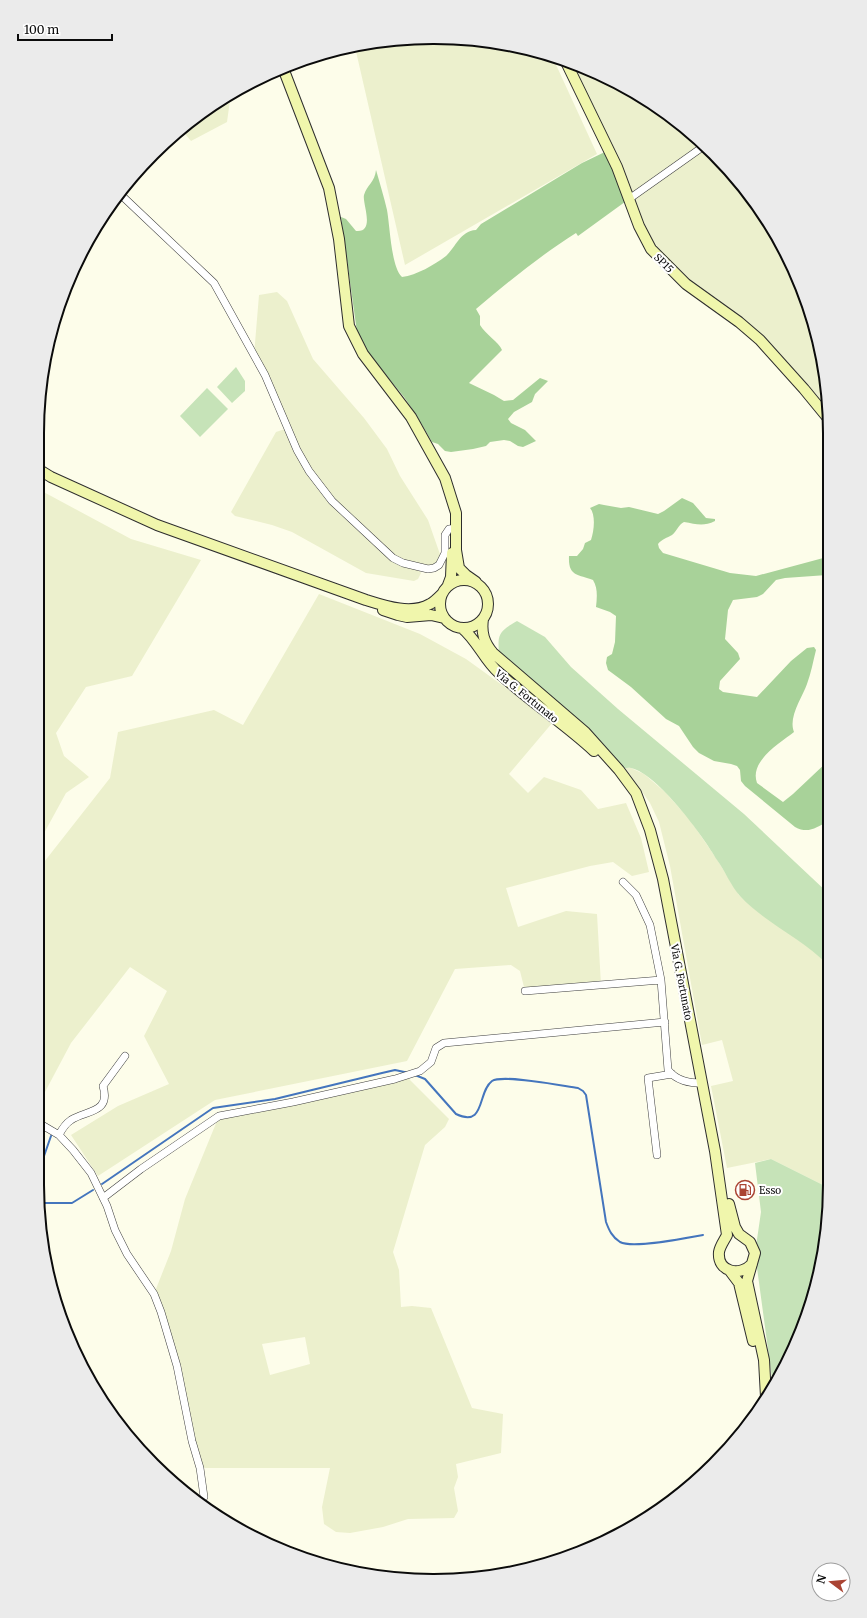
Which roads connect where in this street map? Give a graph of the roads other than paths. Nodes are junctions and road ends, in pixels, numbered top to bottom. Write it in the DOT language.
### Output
graph roads {
  1 [pos="569,69"];
  2 [pos="285,74"];
  3 [pos="699,149"];
  4 [pos="124,196"];
  5 [pos="629,199"];
  6 [pos="822,411"];
  7 [pos="44,473"];
  8 [pos="456,533"];
  9 [pos="476,582"];
  10 [pos="448,585"];
  11 [pos="442,594"];
  12 [pos="366,600"];
  13 [pos="444,618"];
  14 [pos="483,619"];
  15 [pos="462,628"];
  16 [pos="644,813"];
  17 [pos="623,882"];
  18 [pos="661,980"];
  19 [pos="525,991"];
  20 [pos="665,1022"];
  21 [pos="125,1056"];
  22 [pos="672,1074"];
  23 [pos="702,1083"];
  24 [pos="44,1126"];
  25 [pos="59,1135"];
  26 [pos="715,1151"];
  27 [pos="658,1155"];
  28 [pos="103,1198"];
  29 [pos="745,1238"];
  30 [pos="724,1242"];
  31 [pos="752,1264"];
  32 [pos="730,1271"];
  33 [pos="765,1388"];
  34 [pos="764,1390"];
  35 [pos="203,1499"];
  1 -- 5 [label="main road, SP15"];
  2 -- 8 [label="main road"];
  3 -- 5 [label="street"];
  4 -- 8 [label="street"];
  5 -- 6 [label="main road, SP15"];
  7 -- 12 [label="main road"];
  8 -- 9 [label="main road"];
  8 -- 10 [label="main road"];
  9 -- 10 [label="main road"];
  9 -- 14 [label="main road"];
  10 -- 11 [label="main road"];
  11 -- 12 [label="main road"];
  11 -- 13 [label="main road"];
  12 -- 13 [label="main road"];
  13 -- 15 [label="main road"];
  14 -- 15 [label="main road"];
  14 -- 16 [label="main road, Via G. Fortunato"];
  15 -- 16 [label="main road, Via G. Fortunato"];
  16 -- 23 [label="main road, Via G. Fortunato"];
  17 -- 18 [label="street"];
  18 -- 19 [label="street"];
  18 -- 20 [label="street"];
  20 -- 22 [label="street"];
  20 -- 28 [label="street"];
  21 -- 25 [label="street"];
  22 -- 23 [label="street"];
  22 -- 27 [label="street"];
  23 -- 26 [label="main road, Via G. Fortunato"];
  24 -- 25 [label="street"];
  25 -- 28 [label="street"];
  26 -- 29 [label="main road"];
  26 -- 30 [label="main road"];
  28 -- 35 [label="street"];
  29 -- 30 [label="main road"];
  29 -- 31 [label="main road"];
  30 -- 32 [label="main road"];
  31 -- 32 [label="main road"];
  31 -- 33 [label="main road"];
  32 -- 34 [label="main road"];
}
